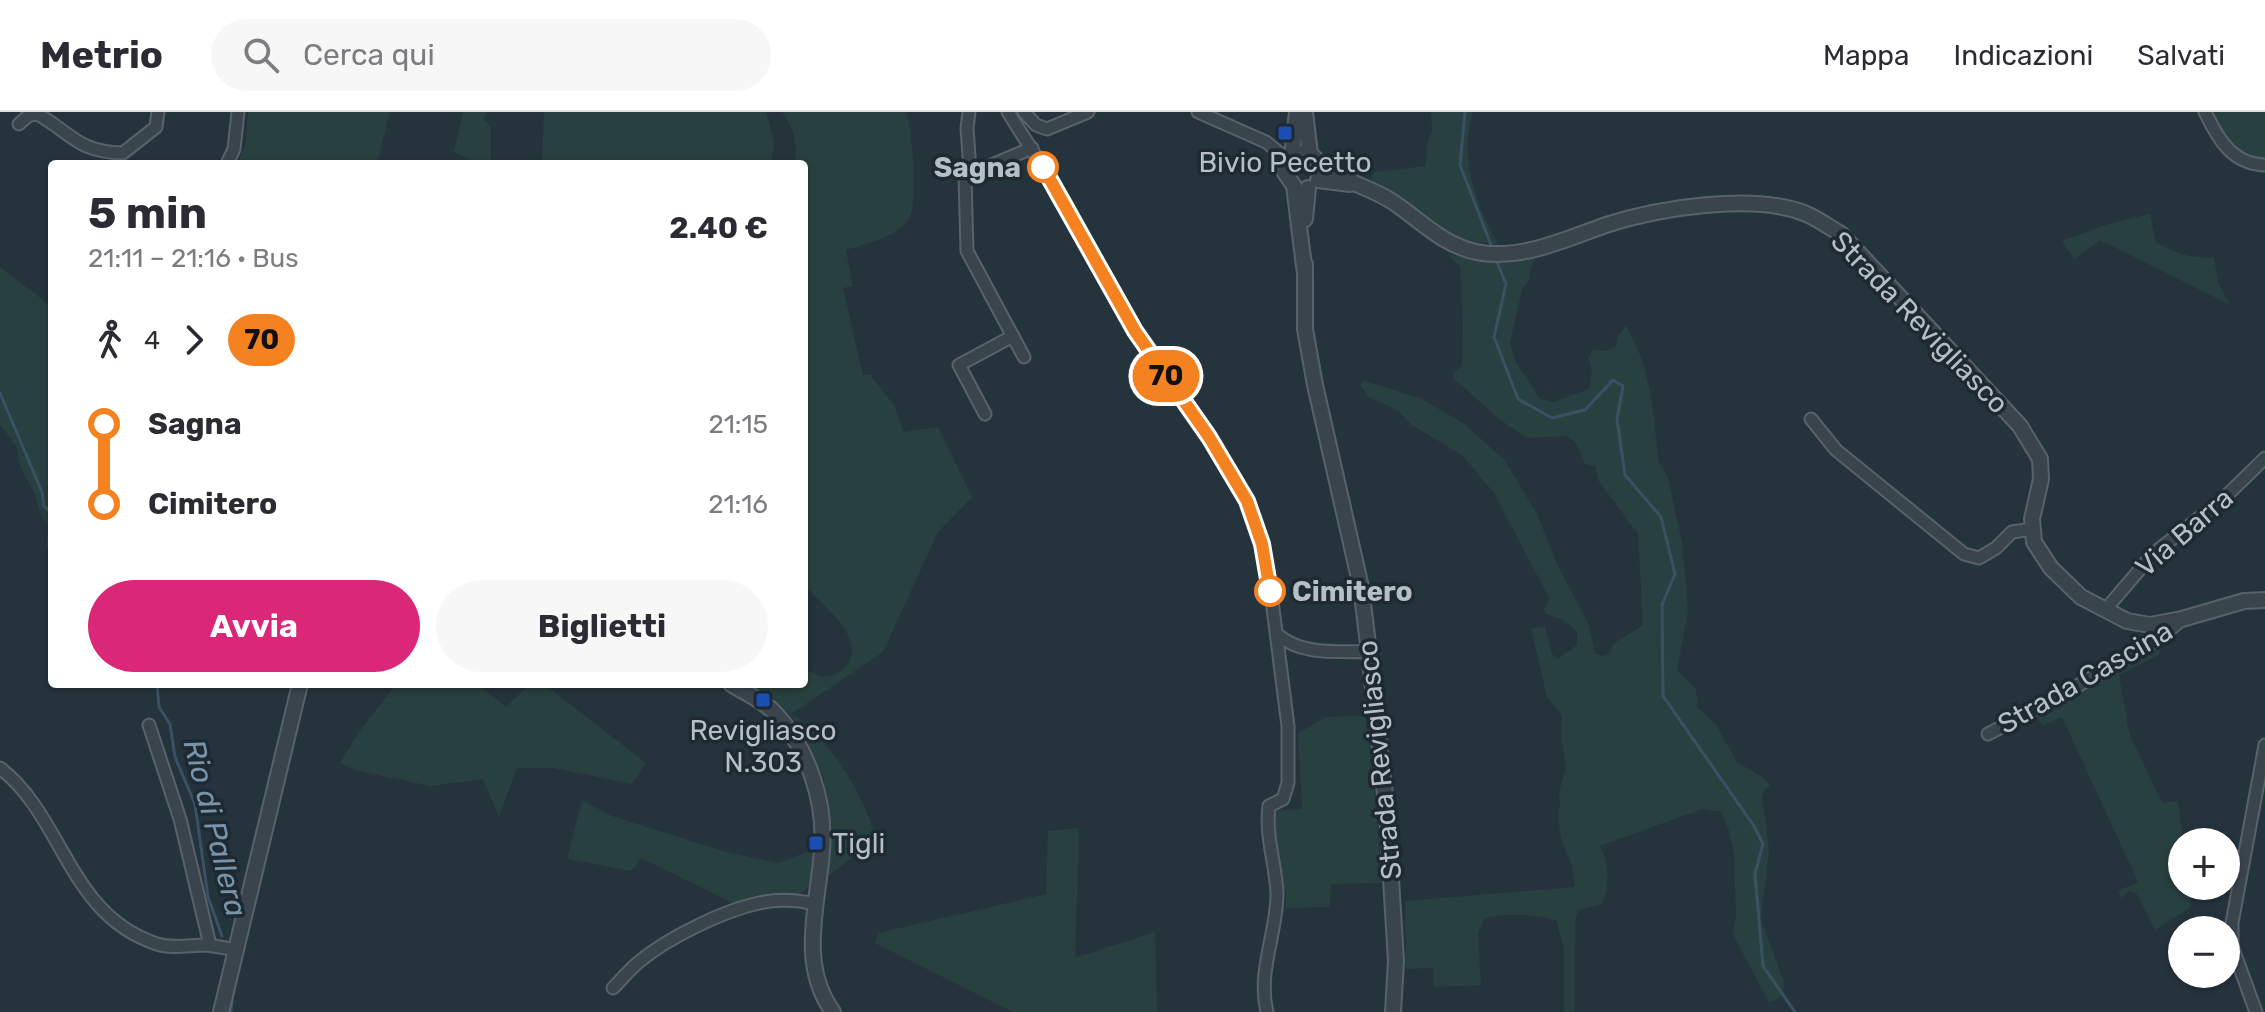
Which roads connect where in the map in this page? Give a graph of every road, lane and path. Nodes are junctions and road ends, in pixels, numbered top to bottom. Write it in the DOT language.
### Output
graph roads {
  1 [pos="158,112"];
  2 [pos="238,112"];
  3 [pos="969,112"];
  4 [pos="1008,112"];
  5 [pos="1024,112"];
  6 [pos="1088,112"];
  7 [pos="1198,112"];
  8 [pos="1297,112"];
  9 [pos="1305,112"];
  10 [pos="2205,112"];
  11 [pos="19,124"];
  12 [pos="1032,148"];
  13 [pos="1290,158"];
  14 [pos="229,160"];
  15 [pos="2265,165"];
  16 [pos="970,170"];
  17 [pos="1310,175"];
  18 [pos="1013,336"];
  19 [pos="1024,357"];
  20 [pos="985,414"];
  21 [pos="1811,419"];
  22 [pos="2265,458"];
  23 [pos="2033,529"];
  24 [pos="2265,600"];
  25 [pos="2106,609"];
  26 [pos="2182,619"];
  27 [pos="1277,634"];
  28 [pos="1369,652"];
  29 [pos="299,688"];
  30 [pos="737,688"];
  31 [pos="149,725"];
  32 [pos="1988,734"];
  33 [pos="2265,745"];
  34 [pos="0,768"];
  35 [pos="815,904"];
  36 [pos="210,945"];
  37 [pos="236,950"];
  38 [pos="613,988"];
  39 [pos="221,1012"];
  40 [pos="833,1012"];
  41 [pos="1267,1012"];
  42 [pos="1393,1012"];
  43 [pos="2256,1012"];
  1 -- 11 [label="street"];
  2 -- 14 [label="street"];
  3 -- 16 [label="street"];
  4 -- 12 [label="street"];
  5 -- 6 [label="street"];
  7 -- 13 [label="street"];
  8 -- 13 [label="street"];
  9 -- 17 [label="street"];
  10 -- 15 [label="street"];
  12 -- 16 [label="street"];
  12 -- 27 [label="street"];
  13 -- 17 [label="street, Strada Revigliasco"];
  13 -- 17 [label="street, Strada Revigliasco"];
  16 -- 18 [label="street"];
  17 -- 23 [label="street, Strada Revigliasco"];
  17 -- 28 [label="street, Strada Revigliasco"];
  18 -- 19 [label="street"];
  18 -- 20 [label="street"];
  21 -- 23 [label="street"];
  22 -- 25 [label="street, Via Barra"];
  23 -- 25 [label="street"];
  24 -- 26 [label="street"];
  25 -- 26 [label="street"];
  26 -- 32 [label="street, Strada Cascina"];
  27 -- 28 [label="street"];
  27 -- 41 [label="street"];
  28 -- 42 [label="street, Strada Revigliasco"];
  29 -- 37 [label="street"];
  30 -- 35 [label="street"];
  31 -- 36 [label="street"];
  33 -- 43 [label="street"];
  34 -- 36 [label="street"];
  35 -- 38 [label="street"];
  35 -- 40 [label="street"];
  36 -- 37 [label="street"];
  37 -- 39 [label="street"];
}
